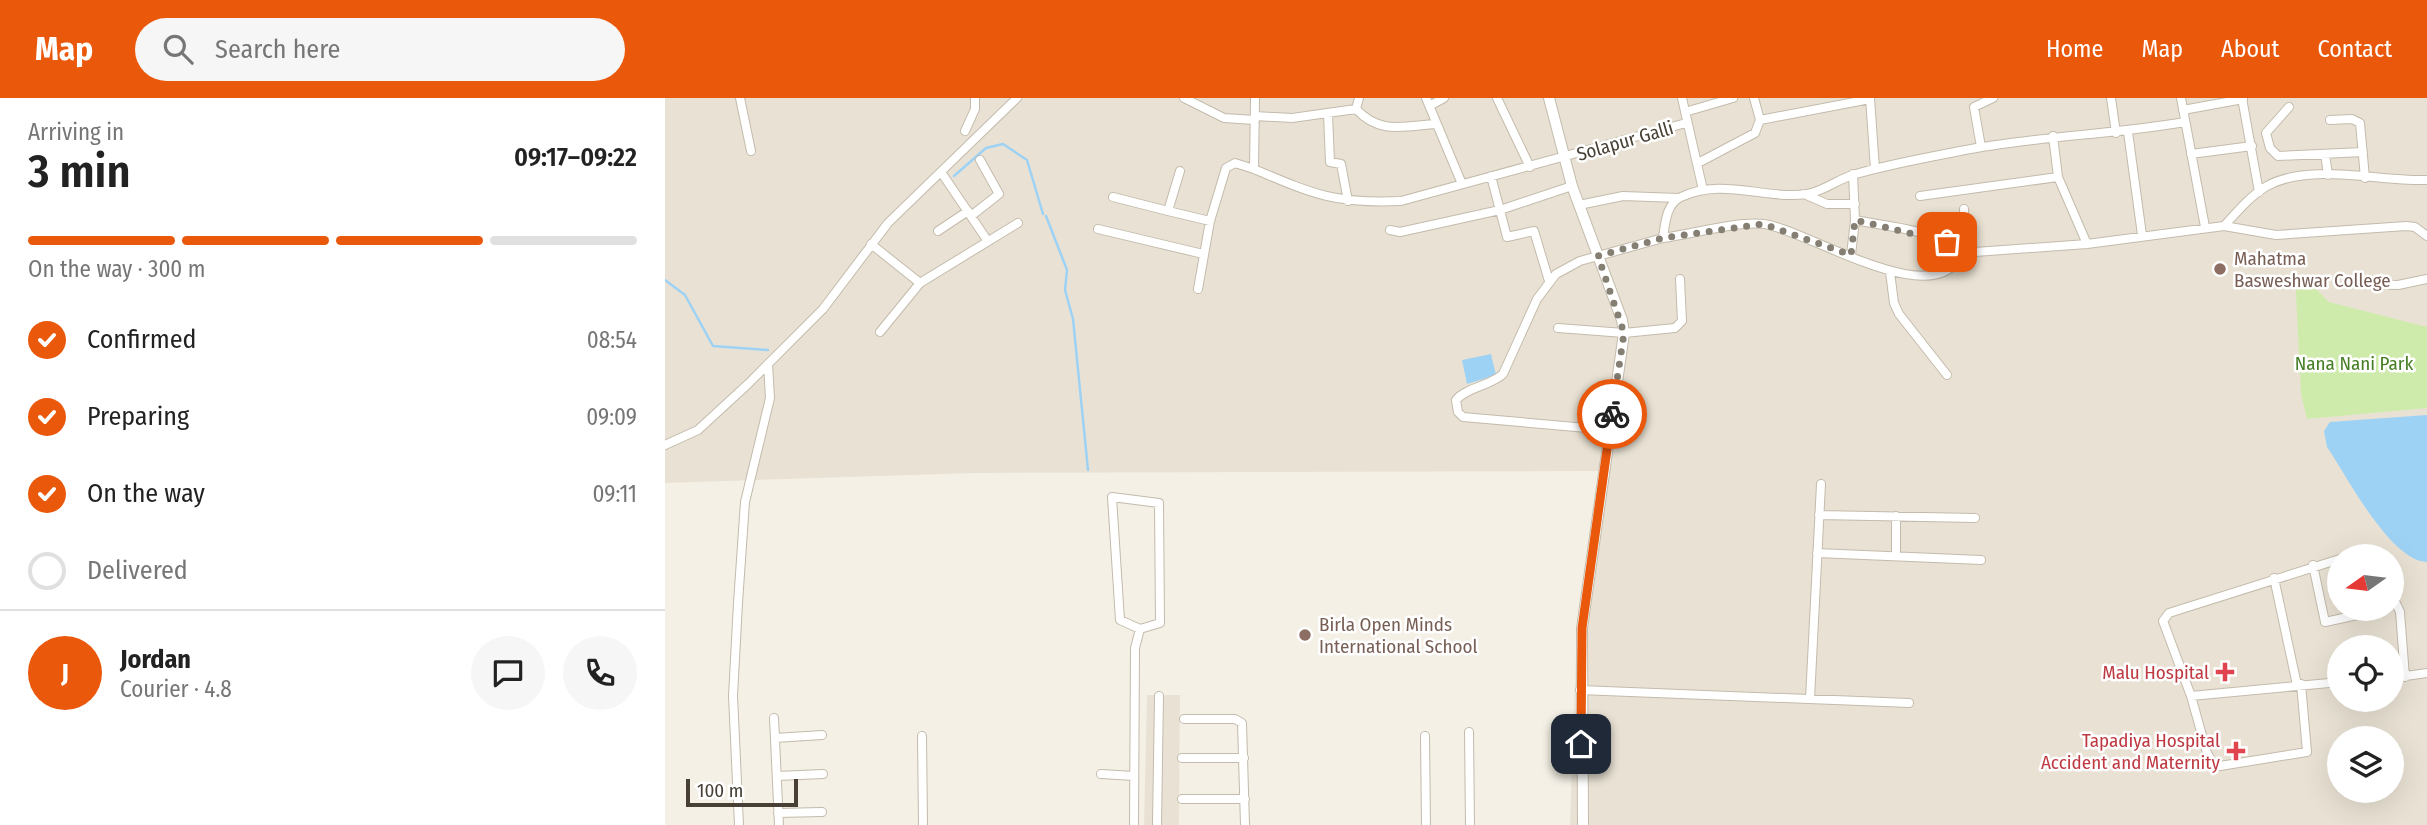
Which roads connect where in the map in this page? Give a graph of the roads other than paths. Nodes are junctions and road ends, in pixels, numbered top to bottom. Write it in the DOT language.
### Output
graph roads {
  1 [pos="740,98"];
  2 [pos="975,98"];
  3 [pos="1017,98"];
  4 [pos="1184,98"];
  5 [pos="1255,98"];
  6 [pos="1359,98"];
  7 [pos="1444,98"];
  8 [pos="1497,98"];
  9 [pos="1549,98"];
  10 [pos="1682,98"];
  11 [pos="1733,98"];
  12 [pos="1754,98"];
  13 [pos="1993,98"];
  14 [pos="2111,98"];
  15 [pos="2181,98"];
  16 [pos="2243,98"];
  17 [pos="1870,99"];
  18 [pos="1429,101"];
  19 [pos="2288,107"];
  20 [pos="1356,109"];
  21 [pos="2183,110"];
  22 [pos="1685,112"];
  23 [pos="1328,114"];
  24 [pos="1255,118"];
  25 [pos="1760,120"];
  26 [pos="2330,120"];
  27 [pos="2185,122"];
  28 [pos="1686,123"];
  29 [pos="1436,124"];
  30 [pos="965,131"];
  31 [pos="2128,132"];
  32 [pos="2116,133"];
  33 [pos="2266,133"];
  34 [pos="2053,136"];
  35 [pos="2252,142"];
  36 [pos="1981,147"];
  37 [pos="751,151"];
  38 [pos="2363,152"];
  39 [pos="2325,153"];
  40 [pos="2192,154"];
  41 [pos="1563,158"];
  42 [pos="980,160"];
  43 [pos="1697,163"];
  44 [pos="1530,167"];
  45 [pos="1254,169"];
  46 [pos="1875,169"];
  47 [pos="1180,171"];
  48 [pos="941,172"];
  49 [pos="1853,174"];
  50 [pos="2328,175"];
  51 [pos="1491,176"];
  52 [pos="2058,177"];
  53 [pos="2365,178"];
  54 [pos="2427,180"];
  55 [pos="1462,184"];
  56 [pos="1572,186"];
  57 [pos="1703,190"];
  58 [pos="2259,192"];
  59 [pos="1804,194"];
  60 [pos="1920,196"];
  61 [pos="1113,197"];
  62 [pos="1678,198"];
  63 [pos="1348,201"];
  64 [pos="1855,204"];
  65 [pos="1579,205"];
  66 [pos="1964,209"];
  67 [pos="1500,210"];
  68 [pos="1168,211"];
  69 [pos="969,213"];
  70 [pos="1855,220"];
  71 [pos="1210,221"];
  72 [pos="1019,223"];
  73 [pos="2224,226"];
  74 [pos="2205,227"];
  75 [pos="1098,229"];
  76 [pos="1390,230"];
  77 [pos="938,231"];
  78 [pos="2142,235"];
  79 [pos="2427,236"];
  80 [pos="1663,238"];
  81 [pos="987,240"];
  82 [pos="871,244"];
  83 [pos="2087,244"];
  84 [pos="1963,253"];
  85 [pos="1203,254"];
  86 [pos="1851,255"];
  87 [pos="1598,256"];
  88 [pos="1890,272"];
  89 [pos="1679,279"];
  90 [pos="2427,279"];
  91 [pos="1549,281"];
  92 [pos="920,283"];
  93 [pos="2367,284"];
  94 [pos="1198,289"];
  95 [pos="1558,328"];
  96 [pos="880,332"];
  97 [pos="1624,333"];
  98 [pos="768,364"];
  99 [pos="1947,375"];
  100 [pos="1610,430"];
  101 [pos="665,445"];
  102 [pos="1821,484"];
  103 [pos="1819,514"];
  104 [pos="1896,516"];
  105 [pos="1976,518"];
  106 [pos="1817,553"];
  107 [pos="1896,556"];
  108 [pos="1981,560"];
  109 [pos="2327,562"];
  110 [pos="2313,565"];
  111 [pos="2274,578"];
  112 [pos="2330,621"];
  113 [pos="2397,621"];
  114 [pos="1140,629"];
  115 [pos="2427,673"];
  116 [pos="2406,677"];
  117 [pos="2327,683"];
  118 [pos="2299,685"];
  119 [pos="1580,690"];
  120 [pos="1159,696"];
  121 [pos="2191,696"];
  122 [pos="1809,699"];
  123 [pos="1909,703"];
  124 [pos="774,718"];
  125 [pos="1184,719"];
  126 [pos="1469,732"];
  127 [pos="822,734"];
  128 [pos="922,736"];
  129 [pos="1425,736"];
  130 [pos="775,738"];
  131 [pos="1182,758"];
  132 [pos="1244,758"];
  133 [pos="823,774"];
  134 [pos="1101,774"];
  135 [pos="776,776"];
  136 [pos="1134,776"];
  137 [pos="1245,799"];
  138 [pos="1182,800"];
  139 [pos="822,812"];
  140 [pos="778,813"];
  141 [pos="739,825"];
  142 [pos="779,825"];
  143 [pos="923,825"];
  144 [pos="1133,825"];
  145 [pos="1157,825"];
  146 [pos="1245,825"];
  147 [pos="1426,825"];
  148 [pos="1470,825"];
  149 [pos="1583,825"];
  1 -- 37 [label="street"];
  2 -- 30 [label="street"];
  3 -- 48 [label="street"];
  4 -- 24 [label="street"];
  5 -- 24 [label="street"];
  6 -- 20 [label="street"];
  7 -- 18 [label="street"];
  8 -- 44 [label="street"];
  9 -- 41 [label="street"];
  10 -- 22 [label="street"];
  11 -- 22 [label="street"];
  12 -- 25 [label="street"];
  13 -- 36 [label="street"];
  14 -- 32 [label="street"];
  15 -- 21 [label="street"];
  16 -- 21 [label="street"];
  16 -- 35 [label="street"];
  17 -- 25 [label="street"];
  17 -- 46 [label="street"];
  18 -- 29 [label="street"];
  19 -- 33 [label="street"];
  20 -- 23 [label="street"];
  20 -- 29 [label="street"];
  21 -- 27 [label="street"];
  22 -- 28 [label="street"];
  23 -- 24 [label="street"];
  23 -- 63 [label="street"];
  24 -- 45 [label="street"];
  25 -- 43 [label="street"];
  26 -- 38 [label="street"];
  27 -- 31 [label="street"];
  27 -- 40 [label="street"];
  28 -- 41 [label="street, Solapur Galli"];
  28 -- 43 [label="street"];
  29 -- 55 [label="street"];
  31 -- 32 [label="street"];
  31 -- 78 [label="street"];
  32 -- 34 [label="street"];
  33 -- 35 [label="street"];
  33 -- 39 [label="street"];
  34 -- 36 [label="street"];
  34 -- 52 [label="street"];
  35 -- 40 [label="street"];
  35 -- 58 [label="street"];
  36 -- 46 [label="street"];
  38 -- 39 [label="street"];
  38 -- 53 [label="street"];
  39 -- 50 [label="street"];
  40 -- 74 [label="street"];
  41 -- 44 [label="street, Solapur Galli"];
  41 -- 56 [label="street"];
  42 -- 69 [label="street"];
  43 -- 57 [label="street"];
  44 -- 51 [label="street, Solapur Galli"];
  45 -- 63 [label="street, Solapur Galli"];
  45 -- 71 [label="street"];
  46 -- 49 [label="street"];
  47 -- 68 [label="street"];
  48 -- 69 [label="street"];
  48 -- 82 [label="street"];
  49 -- 59 [label="street"];
  49 -- 64 [label="street"];
  50 -- 53 [label="street"];
  50 -- 58 [label="street"];
  51 -- 55 [label="street, Solapur Galli"];
  51 -- 67 [label="street"];
  52 -- 60 [label="street"];
  52 -- 83 [label="street"];
  53 -- 54 [label="street"];
  55 -- 63 [label="street, Solapur Galli"];
  56 -- 65 [label="street"];
  56 -- 67 [label="street"];
  57 -- 59 [label="street"];
  57 -- 62 [label="street"];
  58 -- 73 [label="street"];
  59 -- 64 [label="street"];
  61 -- 68 [label="street"];
  62 -- 65 [label="street"];
  62 -- 80 [label="street"];
  64 -- 70 [label="street"];
  65 -- 87 [label="street"];
  66 -- 84 [label="street"];
  67 -- 76 [label="street"];
  67 -- 91 [label="street"];
  68 -- 71 [label="street"];
  69 -- 77 [label="street"];
  69 -- 81 [label="street"];
  70 -- 84 [label="street"];
  70 -- 86 [label="street"];
  71 -- 85 [label="street"];
  72 -- 81 [label="street"];
  73 -- 74 [label="street"];
  73 -- 79 [label="street"];
  74 -- 78 [label="street"];
  75 -- 85 [label="street"];
  78 -- 83 [label="street"];
  80 -- 86 [label="street"];
  80 -- 87 [label="street"];
  81 -- 92 [label="street"];
  82 -- 92 [label="street"];
  82 -- 98 [label="street"];
  83 -- 84 [label="street"];
  84 -- 88 [label="street"];
  85 -- 94 [label="street"];
  86 -- 88 [label="street"];
  87 -- 91 [label="street"];
  87 -- 97 [label="street"];
  88 -- 99 [label="street"];
  89 -- 97 [label="street"];
  90 -- 93 [label="street"];
  91 -- 100 [label="street"];
  92 -- 96 [label="street"];
  95 -- 97 [label="street"];
  97 -- 100 [label="street"];
  98 -- 101 [label="street"];
  98 -- 141 [label="street"];
  100 -- 119 [label="street"];
  102 -- 103 [label="street"];
  103 -- 104 [label="street"];
  103 -- 106 [label="street"];
  104 -- 105 [label="street"];
  104 -- 107 [label="street"];
  106 -- 107 [label="street"];
  106 -- 122 [label="street"];
  107 -- 108 [label="street"];
  109 -- 110 [label="street"];
  110 -- 111 [label="street"];
  110 -- 112 [label="street"];
  111 -- 118 [label="street"];
  111 -- 121 [label="street"];
  113 -- 116 [label="street"];
  114 -- 114 [label="street"];
  114 -- 136 [label="street"];
  115 -- 116 [label="street"];
  117 -- 118 [label="street"];
  118 -- 121 [label="street"];
  118 -- 121 [label="street"];
  119 -- 122 [label="street"];
  119 -- 149 [label="street"];
  120 -- 145 [label="street"];
  122 -- 123 [label="street"];
  124 -- 130 [label="street"];
  125 -- 132 [label="street"];
  126 -- 148 [label="street"];
  127 -- 130 [label="street"];
  128 -- 143 [label="street"];
  129 -- 147 [label="street"];
  130 -- 135 [label="street"];
  131 -- 132 [label="street"];
  132 -- 137 [label="street"];
  133 -- 135 [label="street"];
  134 -- 136 [label="street"];
  135 -- 140 [label="street"];
  136 -- 144 [label="street"];
  137 -- 138 [label="street"];
  137 -- 146 [label="street"];
  139 -- 140 [label="street"];
  140 -- 142 [label="street"];
}
